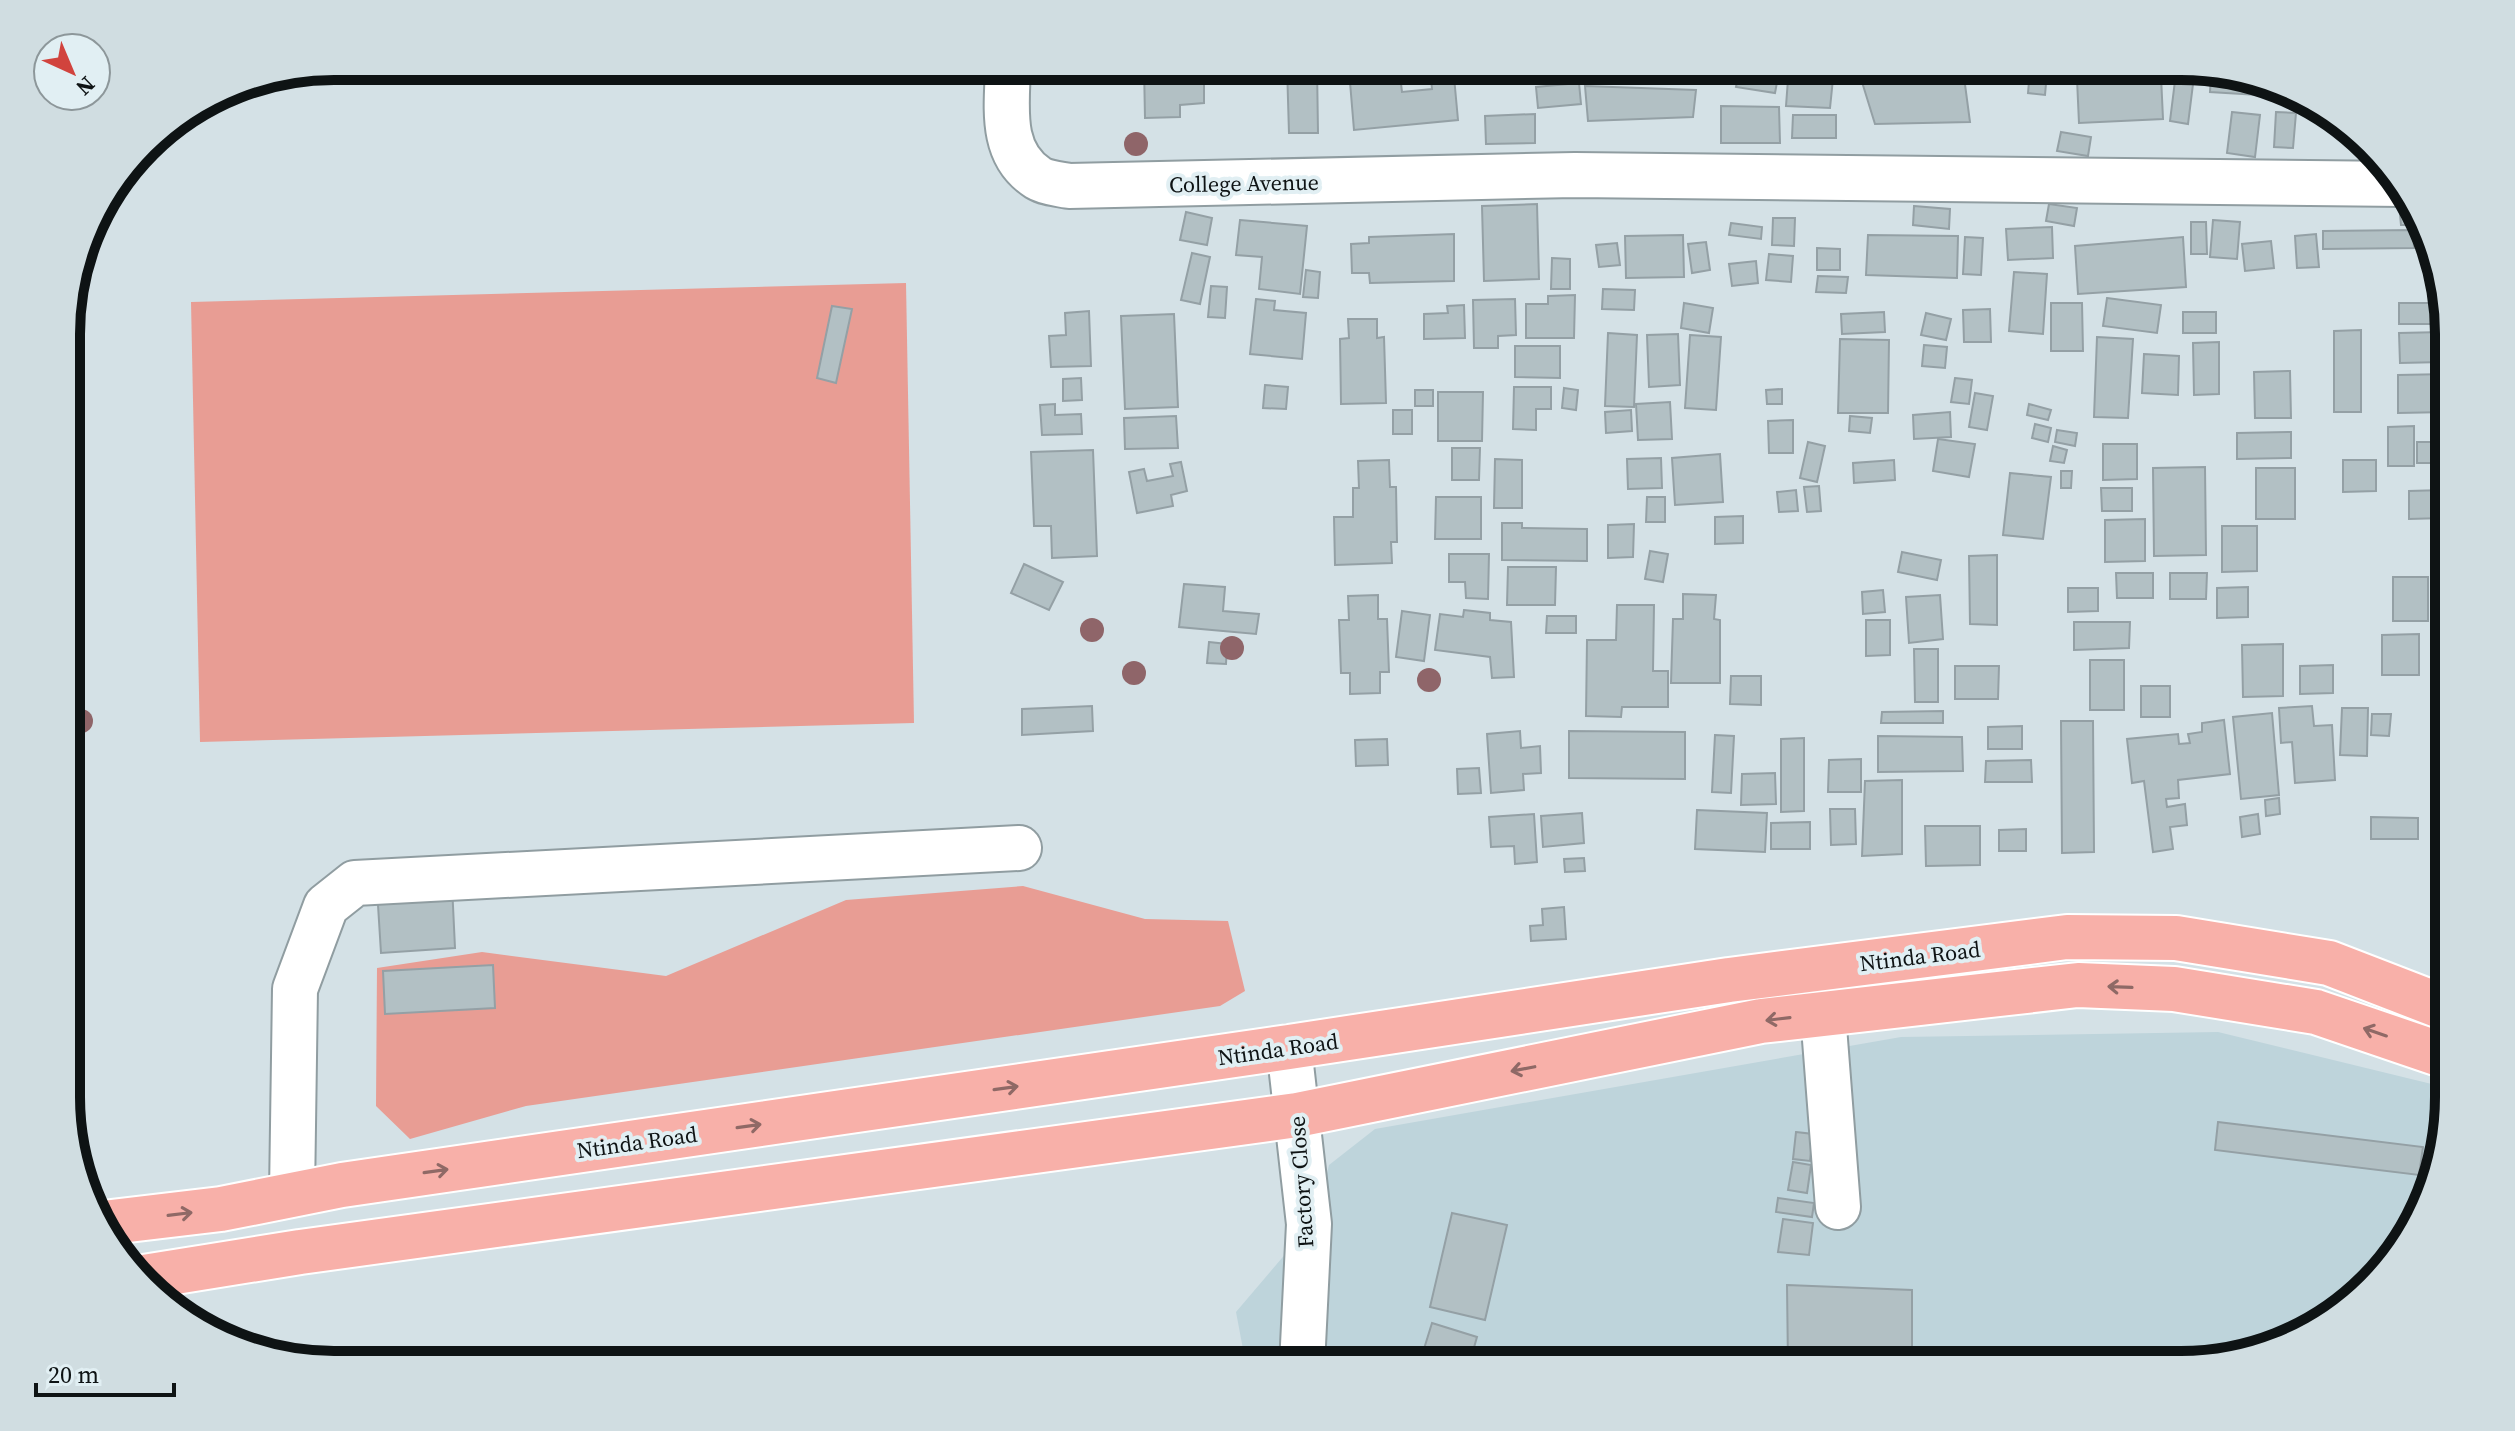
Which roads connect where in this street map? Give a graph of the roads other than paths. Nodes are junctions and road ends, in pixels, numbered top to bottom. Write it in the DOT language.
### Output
graph roads {
  1 [pos="1008,80"];
  2 [pos="2385,184"];
  3 [pos="1019,848"];
  4 [pos="2434,1004"];
  5 [pos="1823,1014"];
  6 [pos="1289,1047"];
  7 [pos="2434,1052"];
  8 [pos="1297,1115"];
  9 [pos="292,1194"];
  10 [pos="1838,1207"];
  11 [pos="113,1222"];
  12 [pos="153,1276"];
  13 [pos="1303,1350"];
  1 -- 2 [label="street, College Avenue"];
  3 -- 9 [label="street"];
  4 -- 6 [label="main road, Ntinda Road"];
  7 -- 5 [label="main road, one-way"];
  5 -- 8 [label="main road, one-way"];
  5 -- 10 [label="street"];
  6 -- 8 [label="street, Factory Close"];
  9 -- 6 [label="main road, Ntinda Road, one-way"];
  8 -- 12 [label="main road"];
  8 -- 13 [label="street, Factory Close"];
  11 -- 9 [label="main road, Ntinda Road, one-way"];
}
